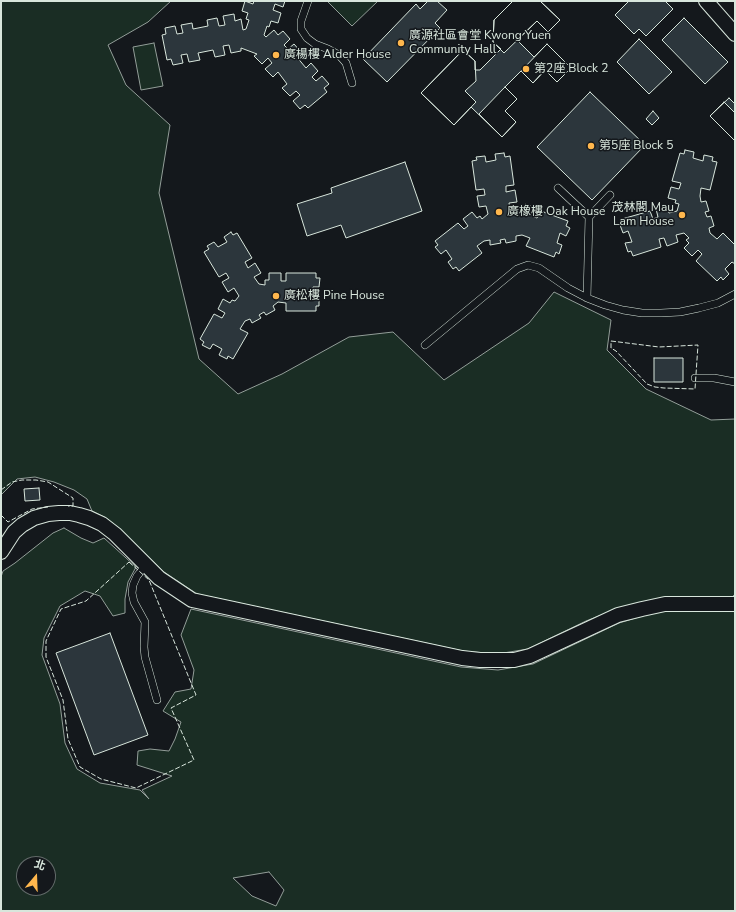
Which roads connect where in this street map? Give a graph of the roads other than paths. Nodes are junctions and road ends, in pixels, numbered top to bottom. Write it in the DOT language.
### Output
graph roads {
  1 [pos="308,1"];
  2 [pos="706,1"];
  3 [pos="735,34"];
  4 [pos="352,83"];
  5 [pos="558,188"];
  6 [pos="610,195"];
  7 [pos="589,217"];
  8 [pos="735,294"];
  9 [pos="587,298"];
  10 [pos="425,345"];
  11 [pos="696,378"];
  12 [pos="735,382"];
  13 [pos="1,552"];
  14 [pos="146,565"];
  15 [pos="735,604"];
  16 [pos="157,700"];
  1 -- 4 [label="lane"];
  2 -- 3 [label="street"];
  5 -- 7 [label="lane"];
  6 -- 7 [label="lane"];
  7 -- 9 [label="lane"];
  8 -- 9 [label="lane"];
  9 -- 10 [label="lane"];
  11 -- 12 [label="lane"];
  13 -- 14 [label="street"];
  14 -- 15 [label="street"];
  14 -- 16 [label="lane"];
}
